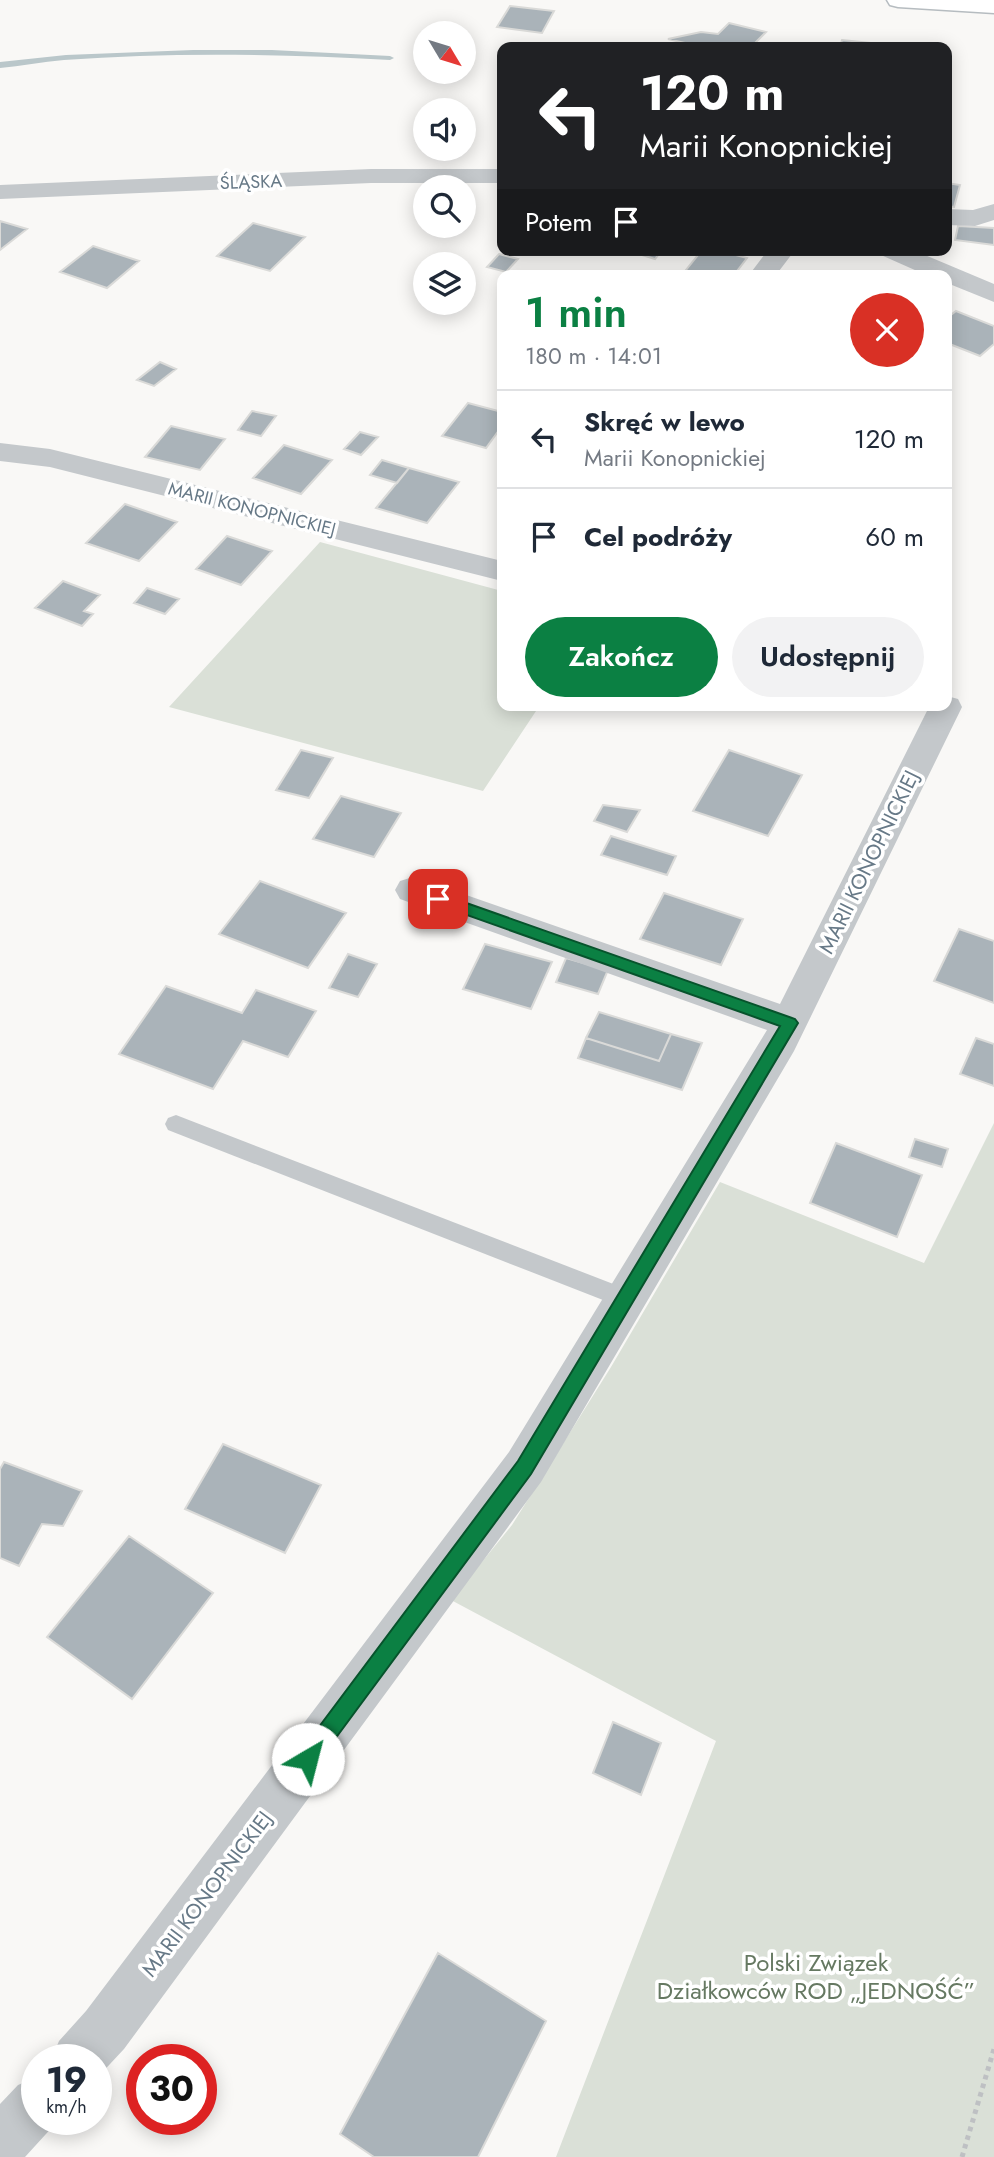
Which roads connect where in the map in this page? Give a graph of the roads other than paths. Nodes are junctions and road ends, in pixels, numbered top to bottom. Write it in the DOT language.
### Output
graph roads {
  1 [pos="898,0"];
  2 [pos="994,6"];
  3 [pos="497,176"];
  4 [pos="0,192"];
  5 [pos="994,212"];
  6 [pos="952,218"];
  7 [pos="777,256"];
  8 [pos="904,256"];
  9 [pos="766,270"];
  10 [pos="937,270"];
  11 [pos="952,276"];
  12 [pos="994,294"];
  13 [pos="0,452"];
  14 [pos="497,570"];
  15 [pos="944,711"];
  16 [pos="413,890"];
  17 [pos="790,1023"];
  18 [pos="176,1124"];
  19 [pos="626,1299"];
  20 [pos="92,2044"];
  21 [pos="21,2121"];
  22 [pos="0,2144"];
  1 -- 2 [label="main road"];
  3 -- 4 [label="street, ŚLĄSKA"];
  5 -- 6 [label="street"];
  7 -- 9 [label="street"];
  8 -- 10 [label="street"];
  11 -- 12 [label="street"];
  13 -- 14 [label="street, MARII KONOPNICKIEJ"];
  15 -- 17 [label="street, MARII KONOPNICKIEJ"];
  16 -- 17 [label="street"];
  17 -- 19 [label="street, MARII KONOPNICKIEJ"];
  18 -- 19 [label="lane"];
  19 -- 20 [label="street, MARII KONOPNICKIEJ"];
  21 -- 22 [label="street"];
}
